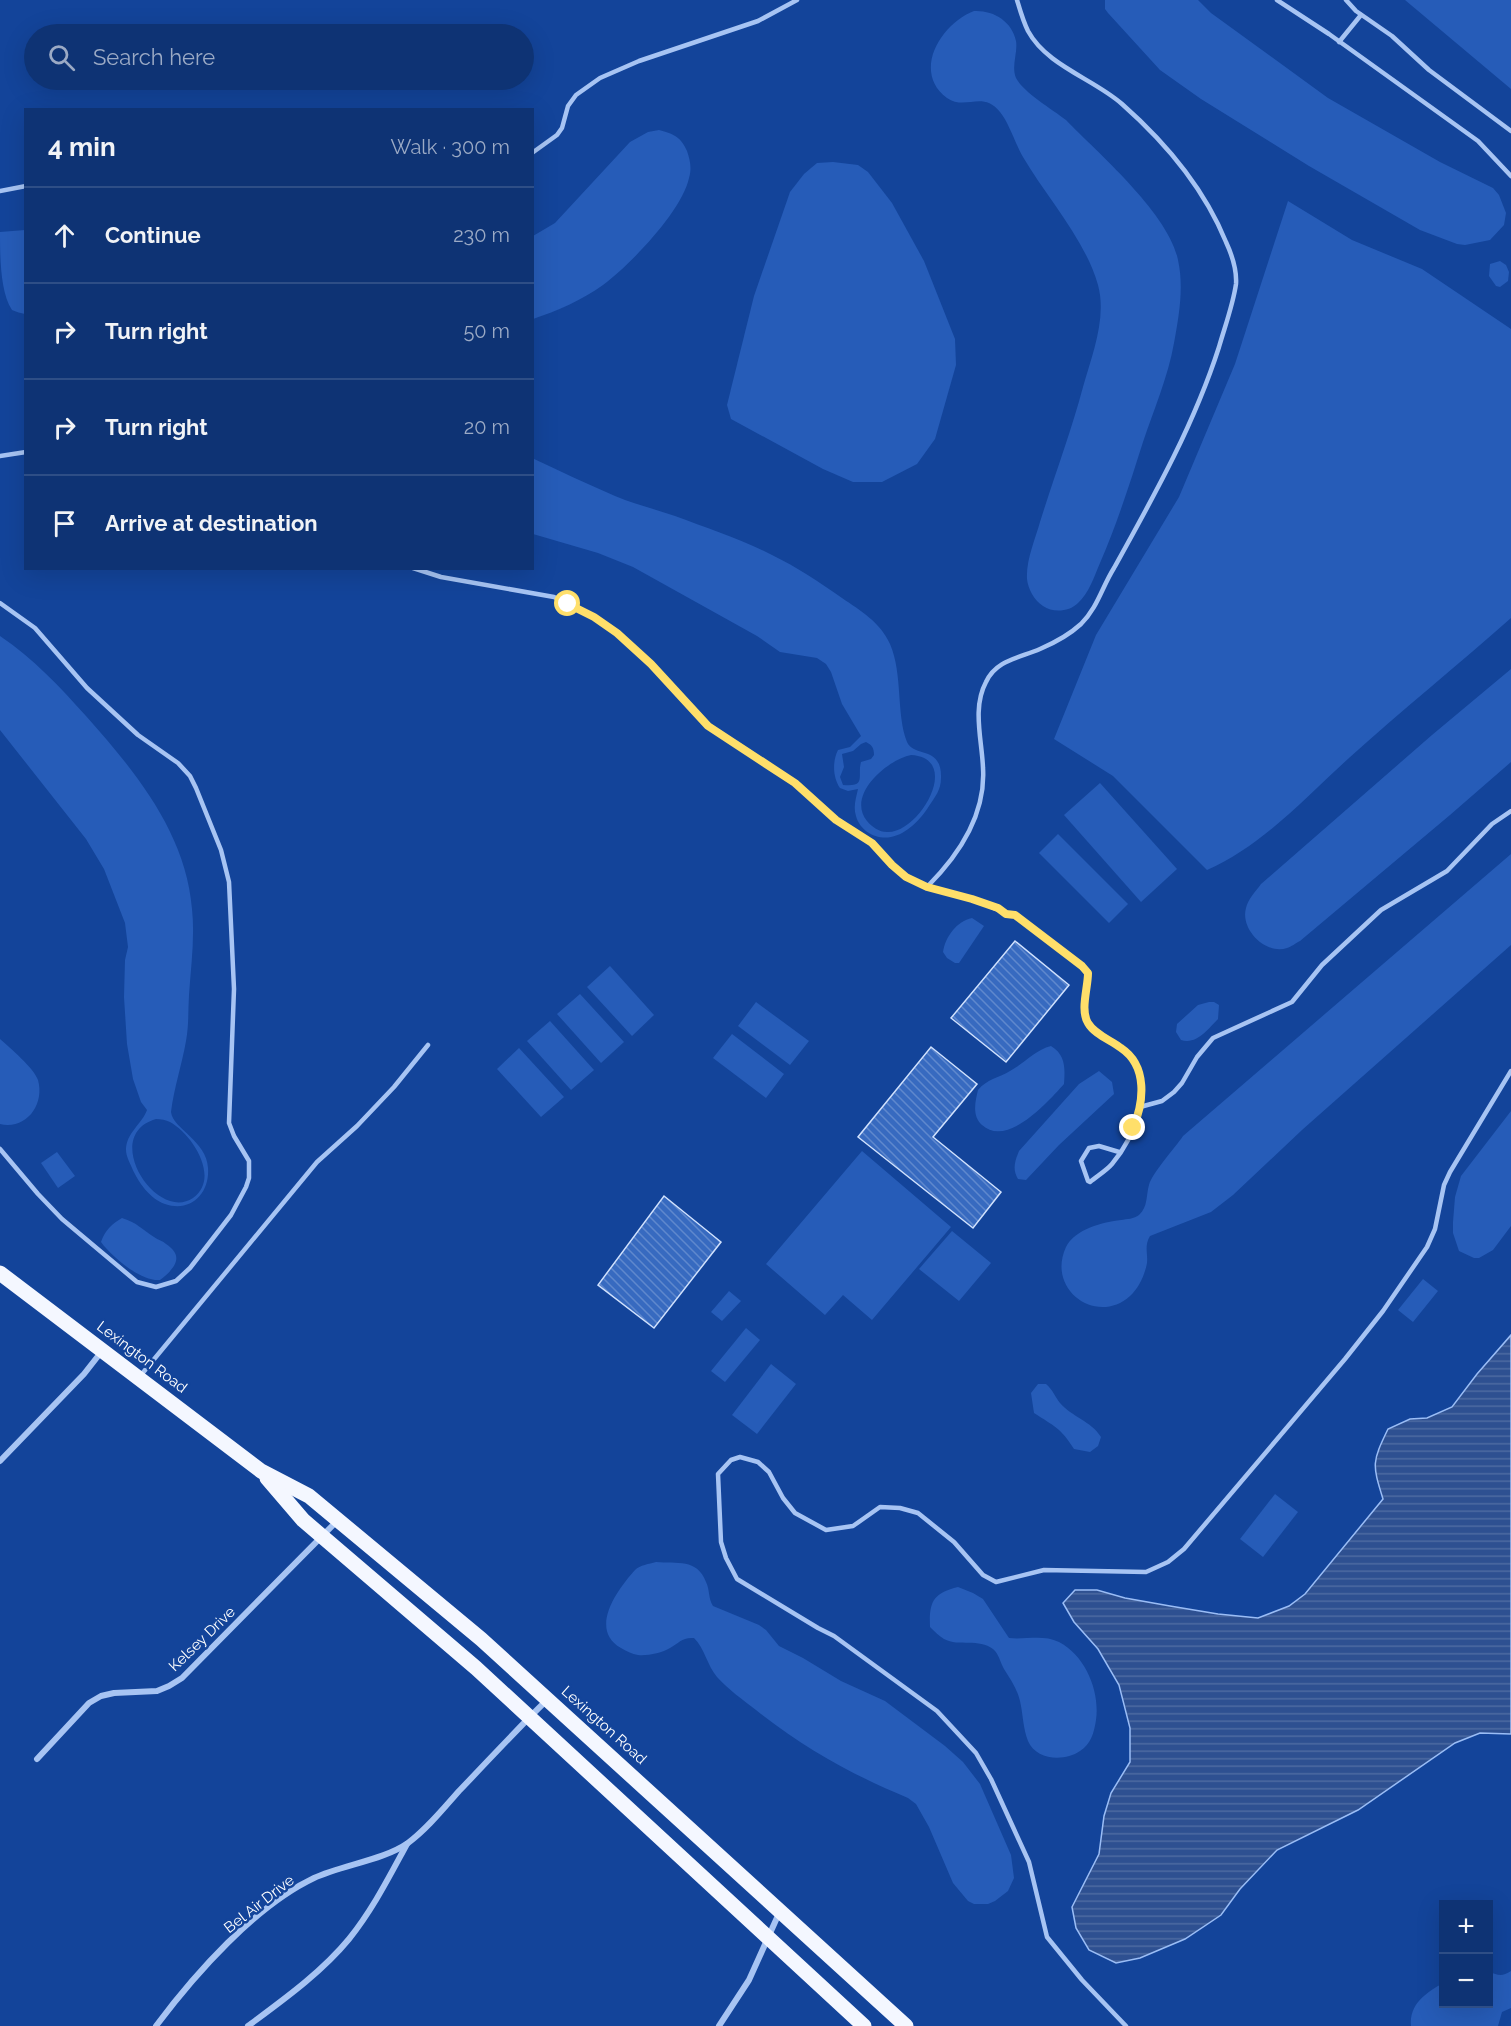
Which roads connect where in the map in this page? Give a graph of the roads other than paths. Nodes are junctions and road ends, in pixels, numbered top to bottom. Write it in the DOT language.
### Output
graph roads {
  1 [pos="797,0"];
  2 [pos="1017,0"];
  3 [pos="1277,0"];
  4 [pos="1346,0"];
  5 [pos="1361,15"];
  6 [pos="1339,42"];
  7 [pos="1511,131"];
  8 [pos="534,152"];
  9 [pos="1511,176"];
  10 [pos="24,186"];
  11 [pos="0,191"];
  12 [pos="24,452"];
  13 [pos="0,456"];
  14 [pos="419,570"];
  15 [pos="0,603"];
  16 [pos="1511,811"];
  17 [pos="927,887"];
  18 [pos="428,1045"];
  19 [pos="1511,1071"];
  20 [pos="1140,1107"];
  21 [pos="0,1149"];
  22 [pos="1119,1152"];
  23 [pos="0,1273"];
  24 [pos="103,1350"];
  25 [pos="139,1377"];
  26 [pos="0,1461"];
  27 [pos="261,1471"];
  28 [pos="339,1520"];
  29 [pos="323,1536"];
  30 [pos="548,1699"];
  31 [pos="529,1717"];
  32 [pos="37,1759"];
  33 [pos="407,1843"];
  34 [pos="780,1910"];
  35 [pos="768,1938"];
  36 [pos="156,2026"];
  37 [pos="248,2026"];
  38 [pos="719,2026"];
  39 [pos="864,2026"];
  40 [pos="906,2026"];
  41 [pos="1126,2026"];
  1 -- 8 [label="lane"];
  2 -- 17 [label="lane"];
  3 -- 6 [label="lane"];
  4 -- 5 [label="lane"];
  5 -- 6 [label="lane"];
  5 -- 7 [label="lane"];
  6 -- 9 [label="lane"];
  10 -- 11 [label="lane"];
  12 -- 13 [label="lane"];
  14 -- 17 [label="lane"];
  15 -- 21 [label="lane"];
  16 -- 20 [label="lane"];
  17 -- 20 [label="lane"];
  18 -- 25 [label="lane"];
  19 -- 41 [label="lane"];
  20 -- 22 [label="lane"];
  22 -- 22 [label="lane"];
  23 -- 24 [label="main road, Lexington Road"];
  24 -- 25 [label="main road, Lexington Road"];
  24 -- 26 [label="street"];
  25 -- 27 [label="main road, Lexington Road"];
  27 -- 28 [label="main road, Lexington Road"];
  27 -- 29 [label="main road, Lexington Road"];
  28 -- 29 [label="street, Kelsey Drive"];
  28 -- 30 [label="main road, Lexington Road"];
  29 -- 31 [label="main road, Lexington Road"];
  29 -- 32 [label="street, Kelsey Drive"];
  30 -- 31 [label="street, Bel Air Drive"];
  30 -- 34 [label="main road, Lexington Road"];
  31 -- 33 [label="street, Bel Air Drive"];
  31 -- 35 [label="main road, Lexington Road"];
  33 -- 36 [label="street, Bel Air Drive"];
  33 -- 37 [label="street, Bel Air Drive"];
  34 -- 35 [label="street"];
  34 -- 40 [label="main road, Lexington Road"];
  35 -- 38 [label="street"];
  35 -- 39 [label="main road, Lexington Road"];
}
